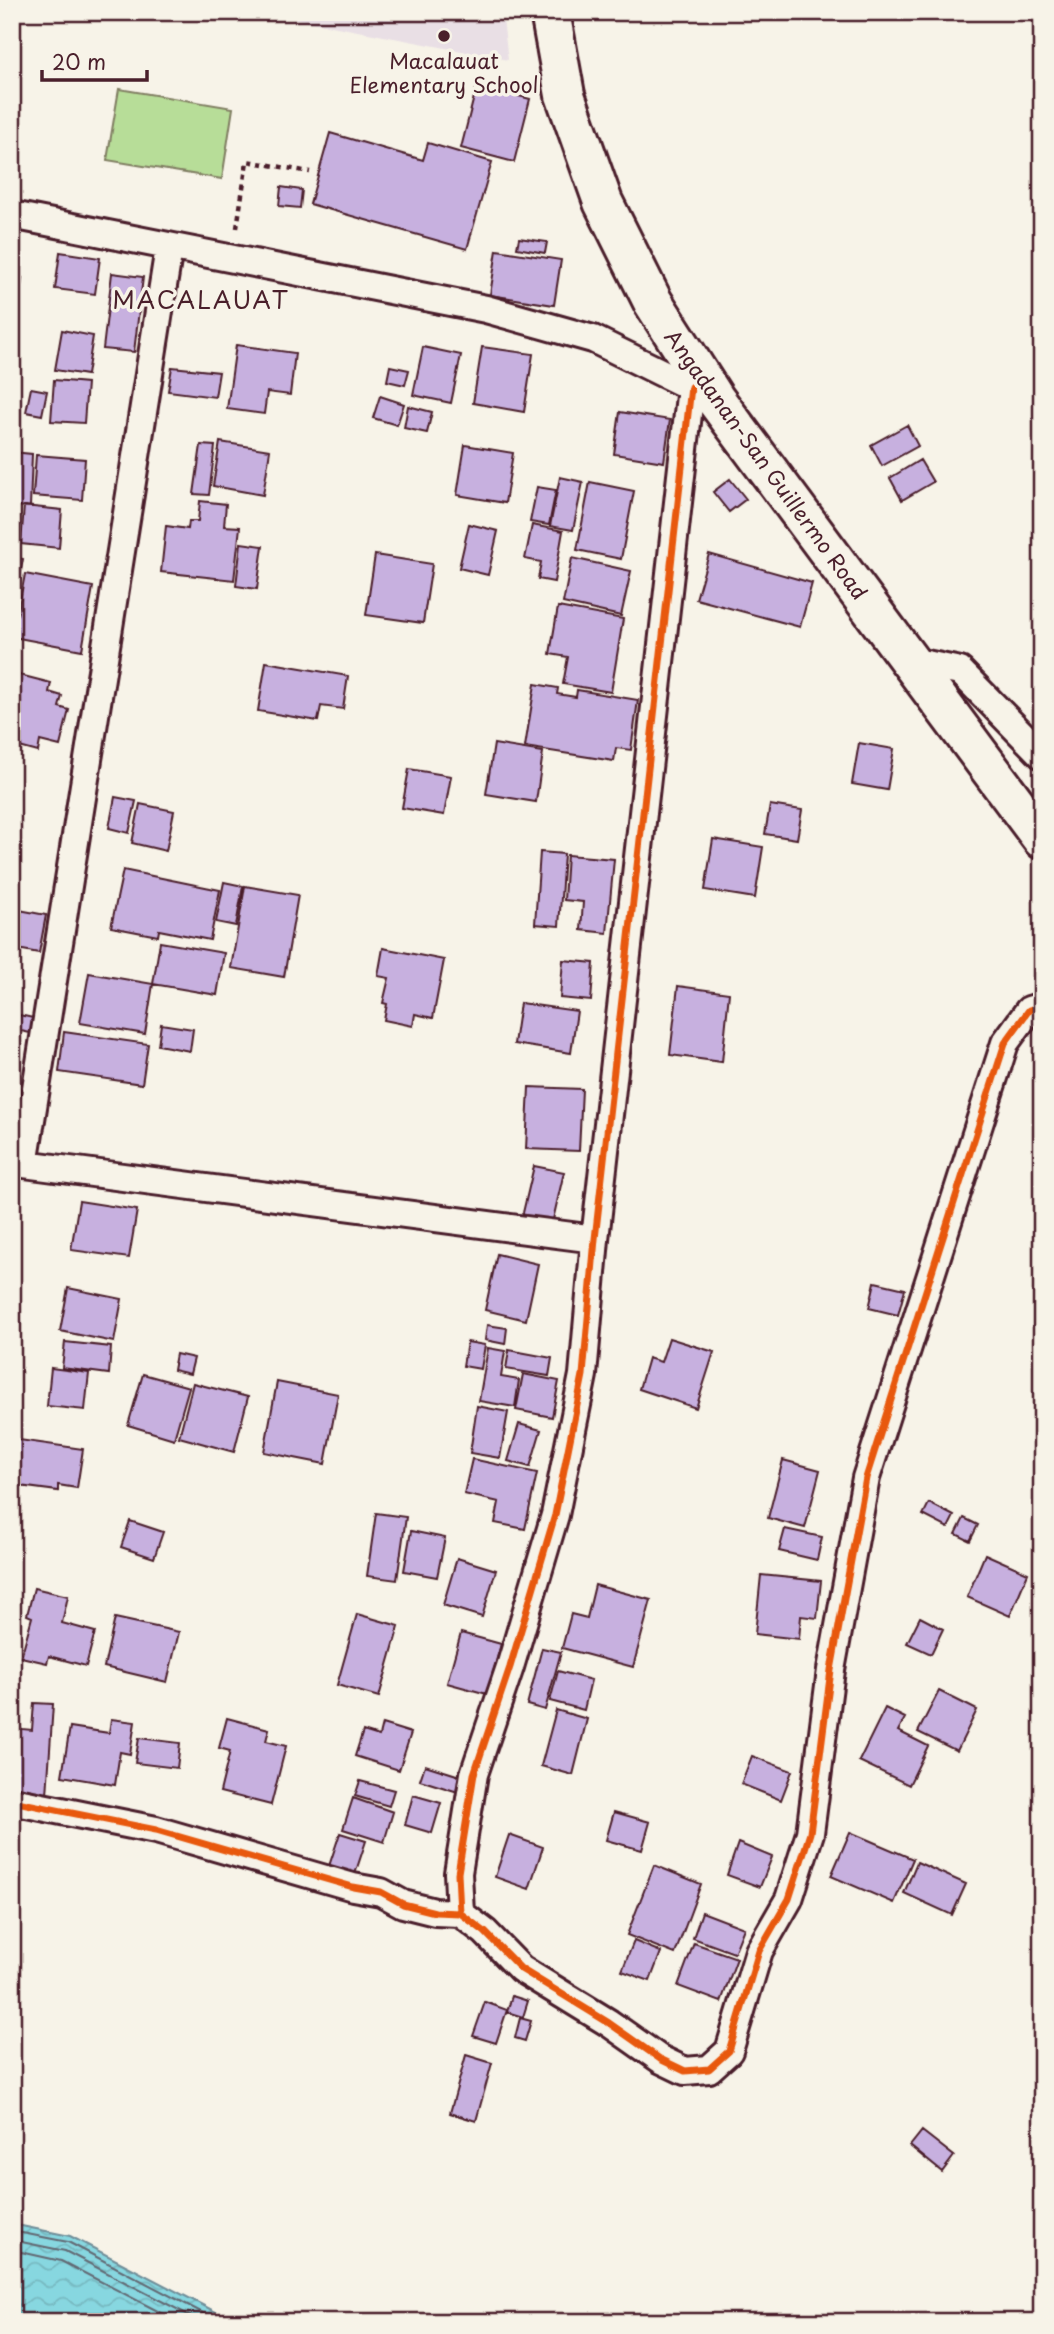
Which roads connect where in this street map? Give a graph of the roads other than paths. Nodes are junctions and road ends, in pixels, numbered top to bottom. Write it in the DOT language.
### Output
graph roads {
  1 [pos="550,12"];
  2 [pos="12,215"];
  3 [pos="169,248"];
  4 [pos="703,393"];
  5 [pos="913,666"];
  6 [pos="1042,755"];
  7 [pos="1042,839"];
  8 [pos="1042,1006"];
  9 [pos="18,1172"];
  10 [pos="595,1239"];
  11 [pos="12,1801"];
  12 [pos="460,1913"];
  1 -- 4 [label="main road, Angadanan-San Guillermo Road"];
  2 -- 3 [label="street"];
  3 -- 4 [label="street"];
  3 -- 9 [label="street"];
  4 -- 5 [label="main road, Angadanan-San Guillermo Road"];
  4 -- 10 [label="street"];
  5 -- 6 [label="street"];
  5 -- 7 [label="main road, Angadanan-San Guillermo Road"];
  8 -- 12 [label="street"];
  9 -- 10 [label="street"];
  10 -- 12 [label="street"];
  11 -- 12 [label="street"];
}
